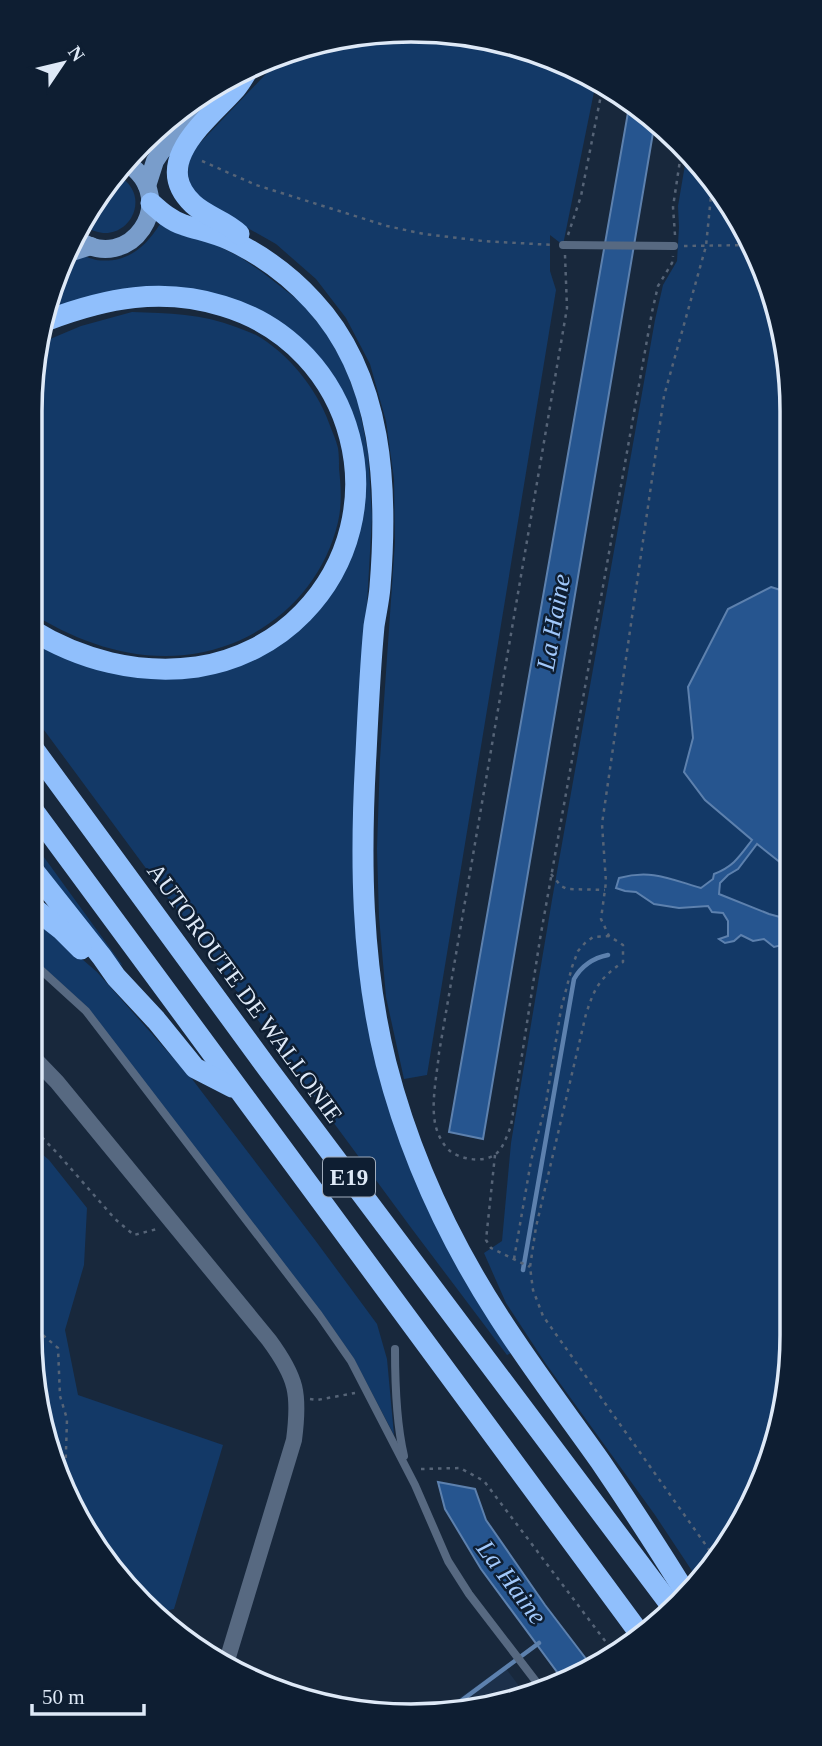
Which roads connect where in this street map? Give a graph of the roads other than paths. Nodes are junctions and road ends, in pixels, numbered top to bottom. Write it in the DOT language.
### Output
graph roads {
  1 [pos="239,85"];
  2 [pos="212,100"];
  3 [pos="133,169"];
  4 [pos="149,195"];
  5 [pos="84,243"];
  6 [pos="563,245"];
  7 [pos="674,246"];
  8 [pos="272,265"];
  9 [pos="54,318"];
  10 [pos="42,636"];
  11 [pos="42,760"];
  12 [pos="42,822"];
  13 [pos="42,881"];
  14 [pos="42,914"];
  15 [pos="42,971"];
  16 [pos="116,977"];
  17 [pos="42,1066"];
  18 [pos="237,1089"];
  19 [pos="395,1349"];
  20 [pos="407,1469"];
  21 [pos="681,1586"];
  22 [pos="667,1600"];
  23 [pos="636,1628"];
  24 [pos="228,1656"];
  25 [pos="536,1682"];
  1 -- 8 [label="highway"];
  2 -- 4 [label="main road"];
  3 -- 4 [label="main road"];
  4 -- 5 [label="main road"];
  4 -- 8 [label="highway"];
  6 -- 7 [label="lane"];
  8 -- 21 [label="highway"];
  9 -- 10 [label="highway"];
  11 -- 22 [label="highway, AUTOROUTE DE WALLONIE / E19"];
  12 -- 18 [label="highway, E19"];
  13 -- 16 [label="highway"];
  14 -- 16 [label="highway"];
  15 -- 20 [label="lane"];
  16 -- 18 [label="highway"];
  17 -- 24 [label="street"];
  18 -- 23 [label="highway, E19"];
  19 -- 20 [label="lane"];
  20 -- 25 [label="lane"];
}
